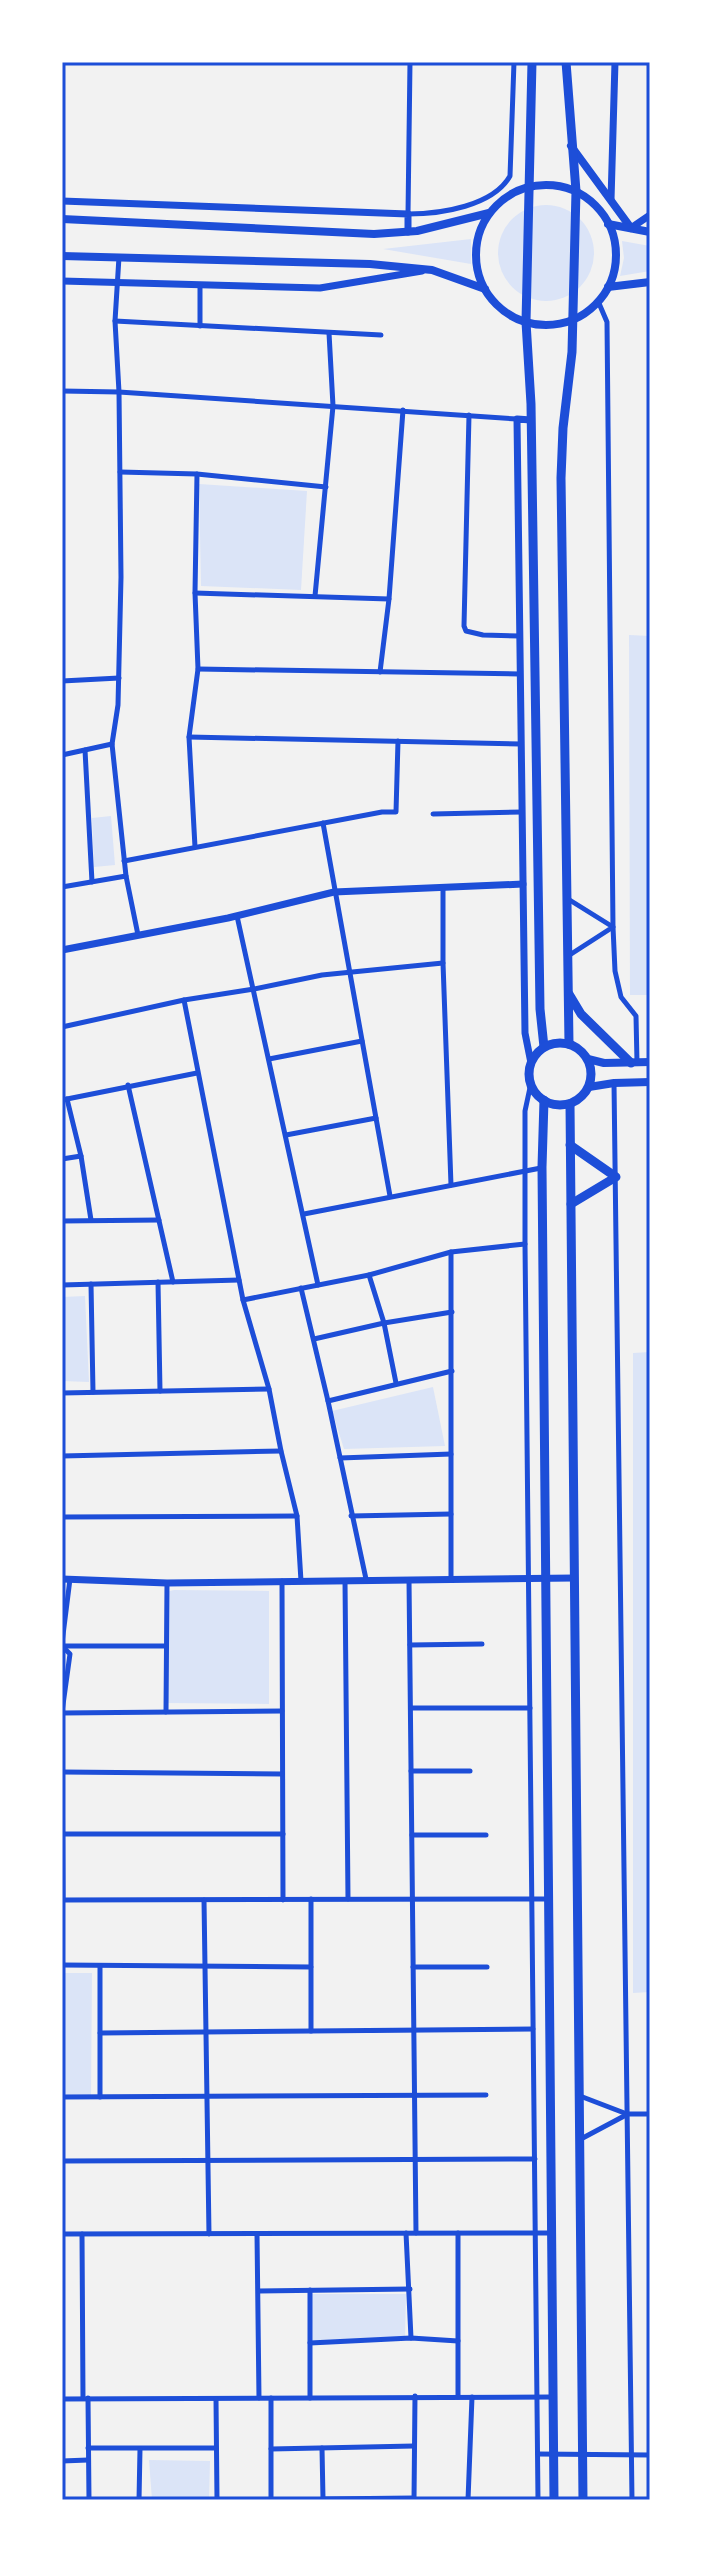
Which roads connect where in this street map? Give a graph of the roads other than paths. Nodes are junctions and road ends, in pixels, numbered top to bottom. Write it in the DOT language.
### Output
graph roads {
  1 [pos="410,62"];
  2 [pos="514,62"];
  3 [pos="532,62"];
  4 [pos="566,62"];
  5 [pos="615,62"];
  6 [pos="571,145"];
  7 [pos="529,187"];
  8 [pos="576,191"];
  9 [pos="611,200"];
  10 [pos="62,201"];
  11 [pos="489,213"];
  12 [pos="408,214"];
  13 [pos="650,215"];
  14 [pos="62,219"];
  15 [pos="608,224"];
  16 [pos="631,228"];
  17 [pos="408,232"];
  18 [pos="650,232"];
  19 [pos="62,256"];
  20 [pos="119,257"];
  21 [pos="432,270"];
  22 [pos="62,281"];
  23 [pos="117,282"];
  24 [pos="650,282"];
  25 [pos="200,285"];
  26 [pos="608,287"];
  27 [pos="485,289"];
  28 [pos="598,301"];
  29 [pos="573,320"];
  30 [pos="115,321"];
  31 [pos="526,322"];
  32 [pos="200,326"];
  33 [pos="329,333"];
  34 [pos="381,335"];
  35 [pos="62,391"];
  36 [pos="119,392"];
  37 [pos="333,406"];
  38 [pos="403,410"];
  39 [pos="469,415"];
  40 [pos="517,419"];
  41 [pos="531,420"];
  42 [pos="120,472"];
  43 [pos="197,474"];
  44 [pos="326,487"];
  45 [pos="195,593"];
  46 [pos="315,596"];
  47 [pos="389,599"];
  48 [pos="520,636"];
  49 [pos="198,669"];
  50 [pos="380,672"];
  51 [pos="520,674"];
  52 [pos="119,678"];
  53 [pos="62,681"];
  54 [pos="189,737"];
  55 [pos="398,741"];
  56 [pos="112,744"];
  57 [pos="521,744"];
  58 [pos="85,750"];
  59 [pos="62,755"];
  60 [pos="522,812"];
  61 [pos="433,814"];
  62 [pos="323,823"];
  63 [pos="195,847"];
  64 [pos="124,861"];
  65 [pos="126,876"];
  66 [pos="92,882"];
  67 [pos="523,884"];
  68 [pos="62,887"];
  69 [pos="443,889"];
  70 [pos="334,892"];
  71 [pos="567,898"];
  72 [pos="237,916"];
  73 [pos="613,927"];
  74 [pos="138,935"];
  75 [pos="62,950"];
  76 [pos="568,956"];
  77 [pos="443,963"];
  78 [pos="350,972"];
  79 [pos="254,989"];
  80 [pos="568,991"];
  81 [pos="184,1000"];
  82 [pos="62,1027"];
  83 [pos="362,1041"];
  84 [pos="569,1044"];
  85 [pos="544,1047"];
  86 [pos="269,1059"];
  87 [pos="588,1059"];
  88 [pos="650,1062"];
  89 [pos="531,1063"];
  90 [pos="634,1063"];
  91 [pos="197,1073"];
  92 [pos="650,1082"];
  93 [pos="531,1083"];
  94 [pos="614,1083"];
  95 [pos="128,1085"];
  96 [pos="589,1087"];
  97 [pos="65,1100"];
  98 [pos="544,1100"];
  99 [pos="570,1104"];
  100 [pos="376,1118"];
  101 [pos="286,1135"];
  102 [pos="570,1145"];
  103 [pos="81,1156"];
  104 [pos="62,1159"];
  105 [pos="542,1167"];
  106 [pos="525,1169"];
  107 [pos="616,1177"];
  108 [pos="451,1185"];
  109 [pos="390,1196"];
  110 [pos="571,1204"];
  111 [pos="304,1214"];
  112 [pos="91,1220"];
  113 [pos="159,1220"];
  114 [pos="62,1221"];
  115 [pos="525,1244"];
  116 [pos="451,1252"];
  117 [pos="369,1275"];
  118 [pos="239,1280"];
  119 [pos="158,1282"];
  120 [pos="173,1282"];
  121 [pos="91,1284"];
  122 [pos="62,1285"];
  123 [pos="318,1285"];
  124 [pos="301,1288"];
  125 [pos="243,1300"];
  126 [pos="452,1312"];
  127 [pos="384,1323"];
  128 [pos="314,1339"];
  129 [pos="452,1371"];
  130 [pos="396,1383"];
  131 [pos="269,1389"];
  132 [pos="160,1391"];
  133 [pos="93,1392"];
  134 [pos="62,1393"];
  135 [pos="328,1401"];
  136 [pos="281,1451"];
  137 [pos="451,1454"];
  138 [pos="62,1456"];
  139 [pos="340,1458"];
  140 [pos="451,1514"];
  141 [pos="297,1516"];
  142 [pos="351,1516"];
  143 [pos="62,1517"];
  144 [pos="529,1578"];
  145 [pos="546,1578"];
  146 [pos="574,1578"];
  147 [pos="66,1579"];
  148 [pos="366,1579"];
  149 [pos="451,1579"];
  150 [pos="409,1580"];
  151 [pos="282,1581"];
  152 [pos="301,1581"];
  153 [pos="345,1581"];
  154 [pos="167,1583"];
  155 [pos="482,1644"];
  156 [pos="62,1645"];
  157 [pos="410,1645"];
  158 [pos="166,1646"];
  159 [pos="70,1654"];
  160 [pos="62,1655"];
  161 [pos="411,1708"];
  162 [pos="530,1708"];
  163 [pos="282,1711"];
  164 [pos="62,1712"];
  165 [pos="166,1712"];
  166 [pos="62,1730"];
  167 [pos="411,1771"];
  168 [pos="470,1771"];
  169 [pos="62,1772"];
  170 [pos="282,1774"];
  171 [pos="62,1821"];
  172 [pos="62,1834"];
  173 [pos="283,1834"];
  174 [pos="412,1835"];
  175 [pos="486,1835"];
  176 [pos="311,1899"];
  177 [pos="348,1899"];
  178 [pos="413,1899"];
  179 [pos="532,1899"];
  180 [pos="549,1899"];
  181 [pos="62,1900"];
  182 [pos="204,1900"];
  183 [pos="283,1900"];
  184 [pos="62,1965"];
  185 [pos="100,1965"];
  186 [pos="205,1966"];
  187 [pos="311,1967"];
  188 [pos="413,1967"];
  189 [pos="487,1967"];
  190 [pos="533,2029"];
  191 [pos="414,2030"];
  192 [pos="311,2031"];
  193 [pos="206,2032"];
  194 [pos="100,2033"];
  195 [pos="486,2095"];
  196 [pos="207,2096"];
  197 [pos="414,2096"];
  198 [pos="579,2096"];
  199 [pos="62,2097"];
  200 [pos="100,2097"];
  201 [pos="627,2114"];
  202 [pos="650,2114"];
  203 [pos="579,2140"];
  204 [pos="535,2159"];
  205 [pos="208,2160"];
  206 [pos="415,2160"];
  207 [pos="62,2161"];
  208 [pos="406,2233"];
  209 [pos="416,2233"];
  210 [pos="458,2233"];
  211 [pos="536,2233"];
  212 [pos="552,2233"];
  213 [pos="62,2234"];
  214 [pos="82,2234"];
  215 [pos="209,2234"];
  216 [pos="257,2234"];
  217 [pos="410,2289"];
  218 [pos="310,2290"];
  219 [pos="259,2291"];
  220 [pos="411,2338"];
  221 [pos="458,2341"];
  222 [pos="310,2343"];
  223 [pos="415,2396"];
  224 [pos="458,2397"];
  225 [pos="472,2397"];
  226 [pos="537,2397"];
  227 [pos="553,2397"];
  228 [pos="86,2398"];
  229 [pos="259,2398"];
  230 [pos="271,2398"];
  231 [pos="310,2398"];
  232 [pos="62,2399"];
  233 [pos="216,2399"];
  234 [pos="414,2446"];
  235 [pos="88,2448"];
  236 [pos="216,2448"];
  237 [pos="322,2448"];
  238 [pos="140,2449"];
  239 [pos="271,2449"];
  240 [pos="538,2454"];
  241 [pos="554,2455"];
  242 [pos="582,2455"];
  243 [pos="631,2455"];
  244 [pos="650,2455"];
  245 [pos="88,2460"];
  246 [pos="62,2461"];
  247 [pos="323,2499"];
  248 [pos="414,2499"];
  249 [pos="89,2500"];
  250 [pos="139,2500"];
  251 [pos="217,2500"];
  252 [pos="271,2500"];
  253 [pos="468,2500"];
  254 [pos="538,2500"];
  255 [pos="554,2500"];
  256 [pos="583,2500"];
  257 [pos="632,2500"];
  1 -- 12 [label="street"];
  2 -- 12 [label="street"];
  3 -- 7 [label="main road"];
  4 -- 6 [label="main road"];
  5 -- 9 [label="street"];
  6 -- 8 [label="main road"];
  6 -- 9 [label="main road"];
  7 -- 8 [label="main road"];
  7 -- 11 [label="main road"];
  7 -- 31 [label="main road"];
  8 -- 15 [label="main road"];
  8 -- 29 [label="main road"];
  9 -- 16 [label="main road"];
  10 -- 12 [label="street"];
  11 -- 17 [label="main road"];
  11 -- 27 [label="main road"];
  12 -- 17 [label="street"];
  13 -- 16 [label="street"];
  14 -- 17 [label="main road"];
  15 -- 16 [label="main road"];
  15 -- 26 [label="main road"];
  16 -- 18 [label="main road"];
  19 -- 20 [label="main road"];
  20 -- 21 [label="main road"];
  20 -- 23 [label="street"];
  21 -- 25 [label="street"];
  21 -- 27 [label="main road"];
  22 -- 23 [label="street"];
  23 -- 25 [label="street"];
  23 -- 30 [label="street"];
  24 -- 26 [label="main road"];
  25 -- 32 [label="street"];
  26 -- 28 [label="main road"];
  27 -- 31 [label="main road"];
  28 -- 29 [label="main road"];
  28 -- 73 [label="street"];
  29 -- 31 [label="main road"];
  29 -- 71 [label="main road"];
  30 -- 32 [label="street"];
  30 -- 36 [label="street"];
  31 -- 41 [label="main road"];
  32 -- 33 [label="street"];
  33 -- 34 [label="street"];
  33 -- 37 [label="street"];
  35 -- 36 [label="street"];
  36 -- 37 [label="street"];
  36 -- 42 [label="street"];
  37 -- 38 [label="street"];
  37 -- 44 [label="street"];
  38 -- 39 [label="street"];
  38 -- 47 [label="street"];
  39 -- 40 [label="street"];
  39 -- 48 [label="street"];
  40 -- 41 [label="street"];
  40 -- 48 [label="street"];
  41 -- 85 [label="main road"];
  42 -- 43 [label="street"];
  42 -- 52 [label="street"];
  43 -- 44 [label="street"];
  43 -- 45 [label="street"];
  44 -- 46 [label="street"];
  45 -- 46 [label="street"];
  45 -- 49 [label="street"];
  46 -- 47 [label="street"];
  47 -- 50 [label="street"];
  48 -- 51 [label="street"];
  49 -- 50 [label="street"];
  49 -- 54 [label="street"];
  50 -- 51 [label="street"];
  51 -- 57 [label="street"];
  52 -- 53 [label="street"];
  52 -- 56 [label="street"];
  54 -- 55 [label="street"];
  54 -- 63 [label="street"];
  55 -- 57 [label="street"];
  55 -- 62 [label="street"];
  56 -- 58 [label="street"];
  56 -- 64 [label="street"];
  57 -- 60 [label="street"];
  58 -- 59 [label="street"];
  58 -- 66 [label="street"];
  60 -- 61 [label="street"];
  60 -- 67 [label="street"];
  62 -- 63 [label="street"];
  62 -- 70 [label="street"];
  63 -- 64 [label="street"];
  64 -- 65 [label="street"];
  65 -- 66 [label="street"];
  65 -- 74 [label="street"];
  66 -- 68 [label="street"];
  67 -- 69 [label="street"];
  67 -- 89 [label="street"];
  69 -- 70 [label="street"];
  69 -- 77 [label="street"];
  70 -- 72 [label="street"];
  70 -- 78 [label="street"];
  71 -- 73 [label="street"];
  71 -- 76 [label="main road"];
  72 -- 74 [label="street"];
  72 -- 79 [label="street"];
  73 -- 76 [label="street"];
  73 -- 90 [label="street"];
  74 -- 75 [label="street"];
  76 -- 80 [label="main road"];
  77 -- 78 [label="street"];
  77 -- 108 [label="street"];
  78 -- 79 [label="street"];
  78 -- 83 [label="street"];
  79 -- 81 [label="street"];
  79 -- 86 [label="street"];
  80 -- 84 [label="main road"];
  80 -- 90 [label="main road"];
  81 -- 82 [label="street"];
  81 -- 91 [label="street"];
  83 -- 86 [label="street"];
  83 -- 100 [label="street"];
  84 -- 85 [label="main road"];
  84 -- 87 [label="main road"];
  85 -- 89 [label="main road"];
  86 -- 101 [label="street"];
  87 -- 90 [label="main road"];
  87 -- 96 [label="main road"];
  88 -- 90 [label="main road"];
  89 -- 93 [label="main road"];
  91 -- 95 [label="street"];
  91 -- 118 [label="street"];
  92 -- 94 [label="main road"];
  93 -- 98 [label="main road"];
  93 -- 106 [label="street"];
  94 -- 96 [label="main road"];
  94 -- 107 [label="street"];
  95 -- 97 [label="street"];
  95 -- 113 [label="street"];
  96 -- 99 [label="main road"];
  97 -- 103 [label="street"];
  98 -- 99 [label="main road"];
  98 -- 105 [label="main road"];
  99 -- 102 [label="main road"];
  100 -- 101 [label="street"];
  100 -- 109 [label="street"];
  101 -- 111 [label="street"];
  102 -- 107 [label="main road"];
  102 -- 110 [label="main road"];
  103 -- 104 [label="street"];
  103 -- 112 [label="street"];
  105 -- 106 [label="street"];
  105 -- 145 [label="main road"];
  106 -- 108 [label="street"];
  106 -- 115 [label="street"];
  107 -- 110 [label="main road"];
  107 -- 201 [label="street"];
  108 -- 109 [label="street"];
  109 -- 111 [label="street"];
  110 -- 146 [label="main road"];
  111 -- 123 [label="street"];
  112 -- 113 [label="street"];
  112 -- 114 [label="street"];
  113 -- 120 [label="street"];
  115 -- 116 [label="street"];
  115 -- 144 [label="street"];
  116 -- 117 [label="street"];
  116 -- 126 [label="street"];
  117 -- 123 [label="street"];
  117 -- 127 [label="street"];
  118 -- 120 [label="street"];
  118 -- 125 [label="street"];
  119 -- 120 [label="street"];
  119 -- 121 [label="street"];
  119 -- 132 [label="street"];
  121 -- 122 [label="street"];
  121 -- 133 [label="street"];
  123 -- 124 [label="street"];
  124 -- 125 [label="street"];
  124 -- 128 [label="street"];
  125 -- 131 [label="street"];
  126 -- 127 [label="street"];
  126 -- 129 [label="street"];
  127 -- 128 [label="street"];
  127 -- 130 [label="street"];
  128 -- 135 [label="street"];
  129 -- 130 [label="street"];
  129 -- 137 [label="street"];
  130 -- 135 [label="street"];
  131 -- 132 [label="street"];
  131 -- 136 [label="street"];
  132 -- 133 [label="street"];
  133 -- 134 [label="street"];
  135 -- 139 [label="street"];
  136 -- 138 [label="street"];
  136 -- 141 [label="street"];
  137 -- 139 [label="street"];
  137 -- 140 [label="street"];
  139 -- 142 [label="street"];
  140 -- 142 [label="street"];
  140 -- 149 [label="street"];
  141 -- 143 [label="street"];
  141 -- 152 [label="street"];
  142 -- 148 [label="street"];
  144 -- 145 [label="street"];
  144 -- 149 [label="street"];
  144 -- 162 [label="street"];
  145 -- 146 [label="street"];
  145 -- 180 [label="main road"];
  146 -- 198 [label="main road"];
  147 -- 154 [label="street"];
  147 -- 156 [label="street"];
  148 -- 150 [label="street"];
  148 -- 153 [label="street"];
  149 -- 150 [label="street"];
  150 -- 157 [label="street"];
  151 -- 152 [label="street"];
  151 -- 154 [label="street"];
  151 -- 163 [label="street"];
  152 -- 153 [label="street"];
  153 -- 177 [label="street"];
  154 -- 158 [label="street"];
  155 -- 157 [label="street"];
  156 -- 158 [label="street"];
  156 -- 159 [label="street"];
  157 -- 161 [label="street"];
  158 -- 165 [label="street"];
  159 -- 160 [label="street"];
  159 -- 164 [label="street"];
  161 -- 162 [label="street"];
  161 -- 167 [label="street"];
  162 -- 179 [label="street"];
  163 -- 165 [label="street"];
  163 -- 170 [label="street"];
  164 -- 165 [label="street"];
  166 -- 169 [label="street"];
  167 -- 168 [label="street"];
  167 -- 174 [label="street"];
  169 -- 170 [label="street"];
  169 -- 171 [label="street"];
  170 -- 173 [label="street"];
  171 -- 172 [label="street"];
  172 -- 173 [label="street"];
  172 -- 181 [label="street"];
  173 -- 183 [label="street"];
  174 -- 175 [label="street"];
  174 -- 178 [label="street"];
  176 -- 177 [label="street"];
  176 -- 183 [label="street"];
  176 -- 187 [label="street"];
  177 -- 178 [label="street"];
  178 -- 179 [label="street"];
  178 -- 188 [label="street"];
  179 -- 180 [label="street"];
  179 -- 190 [label="street"];
  180 -- 212 [label="main road"];
  181 -- 182 [label="street"];
  182 -- 183 [label="street"];
  182 -- 186 [label="street"];
  184 -- 185 [label="street"];
  185 -- 186 [label="street"];
  185 -- 194 [label="street"];
  186 -- 187 [label="street"];
  186 -- 193 [label="street"];
  187 -- 192 [label="street"];
  188 -- 189 [label="street"];
  188 -- 191 [label="street"];
  190 -- 191 [label="street"];
  190 -- 204 [label="street"];
  191 -- 192 [label="street"];
  191 -- 197 [label="street"];
  192 -- 193 [label="street"];
  193 -- 194 [label="street"];
  193 -- 196 [label="street"];
  194 -- 200 [label="street"];
  195 -- 197 [label="street"];
  196 -- 197 [label="street"];
  196 -- 200 [label="street"];
  196 -- 205 [label="street"];
  197 -- 206 [label="street"];
  198 -- 201 [label="street"];
  198 -- 203 [label="main road"];
  199 -- 200 [label="street"];
  201 -- 202 [label="street"];
  201 -- 203 [label="street"];
  201 -- 243 [label="street"];
  203 -- 242 [label="main road"];
  204 -- 206 [label="street"];
  204 -- 211 [label="street"];
  205 -- 206 [label="street"];
  205 -- 207 [label="street"];
  205 -- 215 [label="street"];
  206 -- 209 [label="street"];
  208 -- 209 [label="street"];
  208 -- 216 [label="street"];
  208 -- 217 [label="street"];
  209 -- 210 [label="street"];
  210 -- 211 [label="street"];
  210 -- 221 [label="street"];
  211 -- 212 [label="street"];
  211 -- 226 [label="street"];
  212 -- 227 [label="main road"];
  213 -- 214 [label="street"];
  214 -- 215 [label="street"];
  214 -- 228 [label="street"];
  215 -- 216 [label="street"];
  216 -- 219 [label="street"];
  217 -- 218 [label="street"];
  217 -- 220 [label="street"];
  218 -- 219 [label="street"];
  218 -- 222 [label="street"];
  219 -- 229 [label="street"];
  220 -- 221 [label="street"];
  220 -- 222 [label="street"];
  221 -- 224 [label="street"];
  222 -- 231 [label="street"];
  223 -- 224 [label="street"];
  223 -- 231 [label="street"];
  223 -- 234 [label="street"];
  224 -- 225 [label="street"];
  225 -- 226 [label="street"];
  225 -- 253 [label="street"];
  226 -- 227 [label="street"];
  226 -- 240 [label="street"];
  227 -- 241 [label="main road"];
  228 -- 232 [label="street"];
  228 -- 233 [label="street"];
  228 -- 235 [label="street"];
  229 -- 230 [label="street"];
  229 -- 233 [label="street"];
  230 -- 231 [label="street"];
  230 -- 239 [label="street"];
  233 -- 236 [label="street"];
  234 -- 237 [label="street"];
  234 -- 248 [label="street"];
  235 -- 238 [label="street"];
  235 -- 245 [label="street"];
  236 -- 238 [label="street"];
  236 -- 251 [label="street"];
  237 -- 239 [label="street"];
  237 -- 247 [label="street"];
  238 -- 250 [label="street"];
  239 -- 252 [label="street"];
  240 -- 241 [label="street"];
  240 -- 254 [label="street"];
  241 -- 242 [label="street"];
  241 -- 255 [label="main road"];
  242 -- 243 [label="street"];
  242 -- 256 [label="main road"];
  243 -- 244 [label="street"];
  243 -- 257 [label="street"];
  245 -- 246 [label="street"];
  245 -- 249 [label="street"];
  247 -- 248 [label="street"];
}
